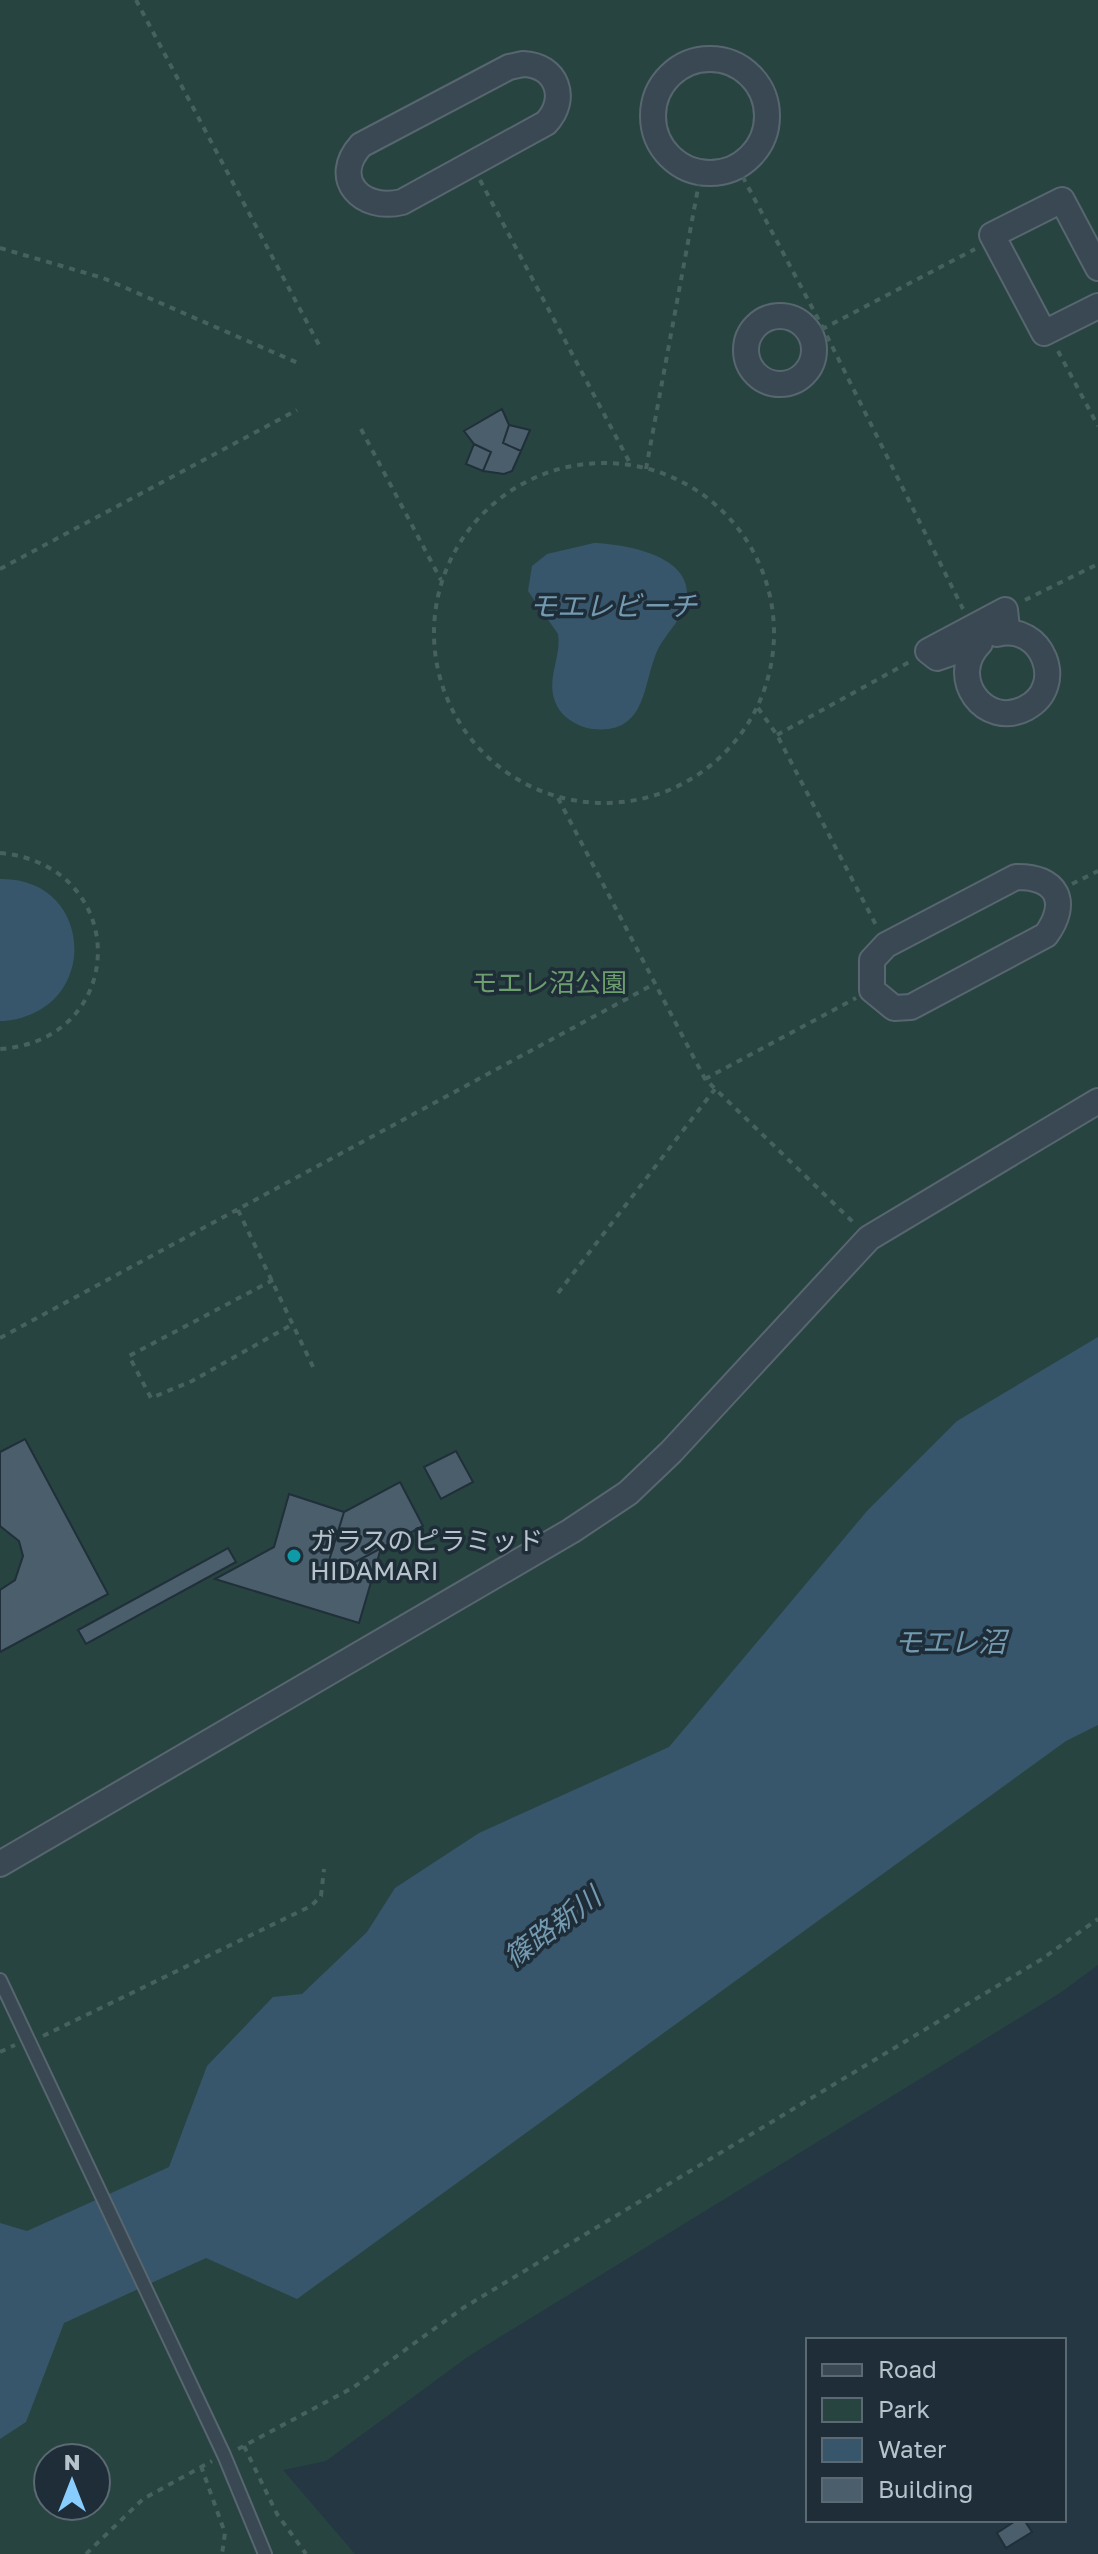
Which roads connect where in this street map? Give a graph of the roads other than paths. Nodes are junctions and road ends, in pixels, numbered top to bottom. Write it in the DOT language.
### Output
graph roads {
  1 [pos="471,164"];
  2 [pos="737,166"];
  3 [pos="1098,268"];
  4 [pos="1098,306"];
  5 [pos="972,627"];
  6 [pos="872,990"];
  7 [pos="1098,1101"];
  8 [pos="0,1864"];
  9 [pos="0,1980"];
  10 [pos="265,2554"];
  1 -- 1 [label="street"];
  2 -- 2 [label="street"];
  3 -- 4 [label="street"];
  5 -- 5 [label="street"];
  6 -- 6 [label="street"];
  7 -- 8 [label="street"];
  9 -- 10 [label="lane"];
}
